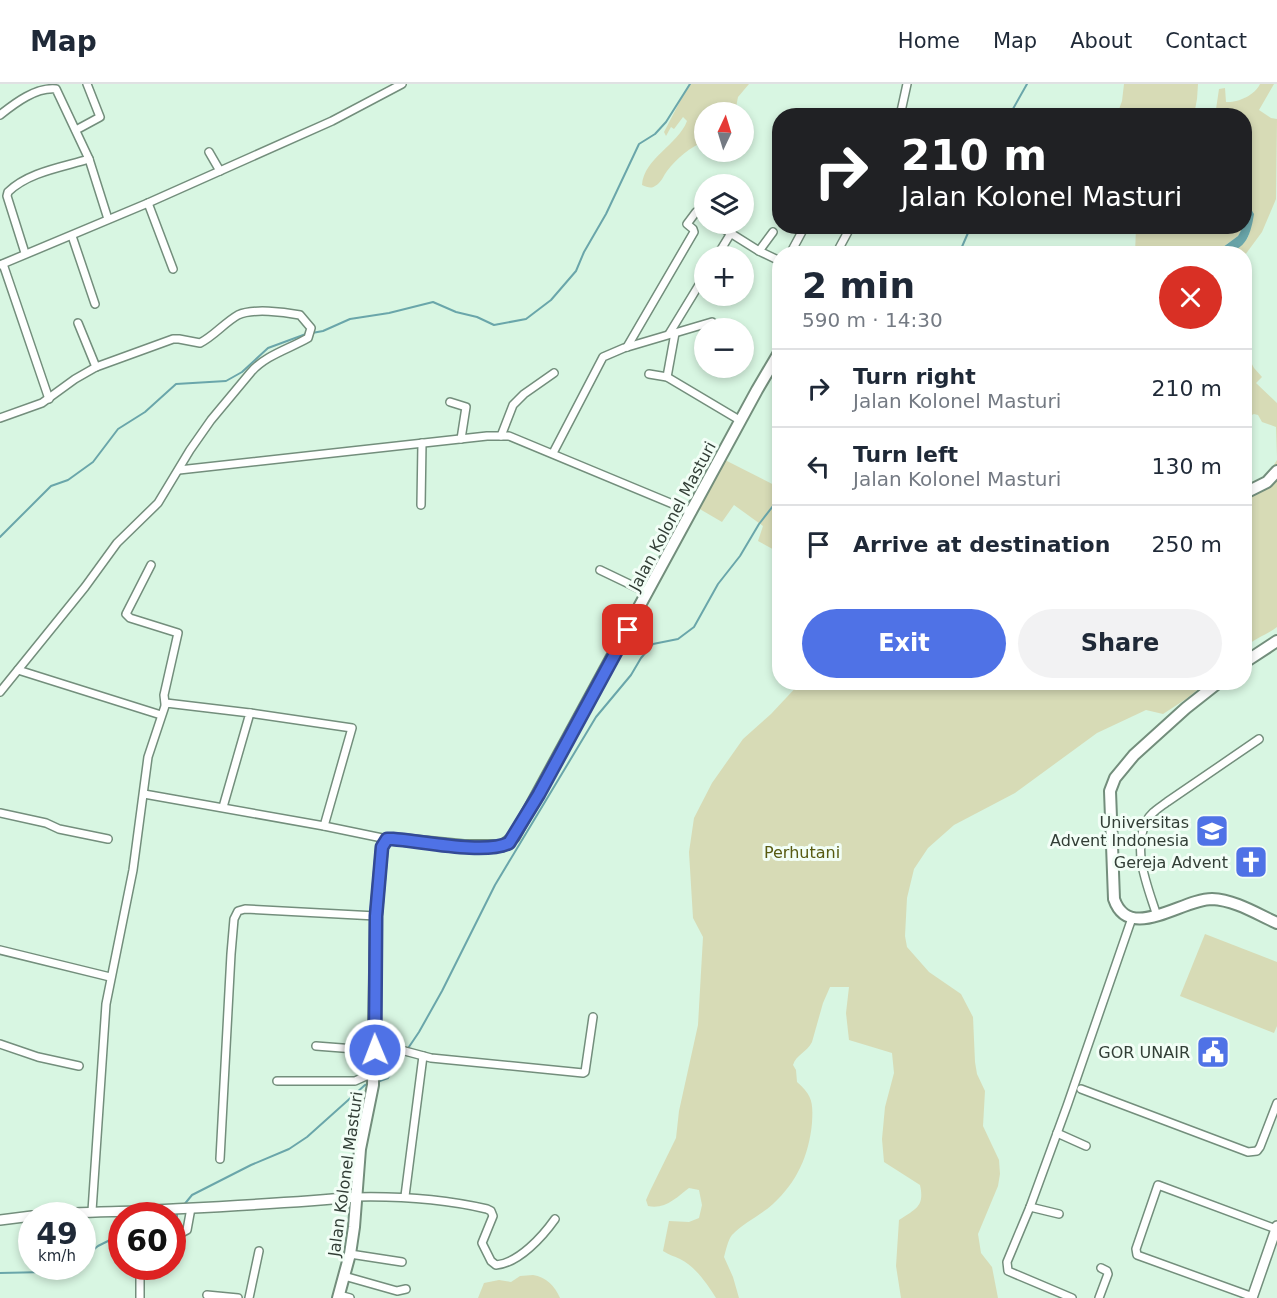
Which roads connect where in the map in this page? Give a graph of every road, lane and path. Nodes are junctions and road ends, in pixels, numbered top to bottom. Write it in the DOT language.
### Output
graph roads {
  1 [pos="87,84"];
  2 [pos="402,84"];
  3 [pos="907,84"];
  4 [pos="902,108"];
  5 [pos="0,115"];
  6 [pos="76,130"];
  7 [pos="209,152"];
  8 [pos="90,159"];
  9 [pos="220,171"];
  10 [pos="148,203"];
  11 [pos="694,215"];
  12 [pos="108,219"];
  13 [pos="694,232"];
  14 [pos="694,232"];
  15 [pos="772,233"];
  16 [pos="733,234"];
  17 [pos="72,236"];
  18 [pos="759,250"];
  19 [pos="25,253"];
  20 [pos="772,257"];
  21 [pos="1,264"];
  22 [pos="173,269"];
  23 [pos="694,294"];
  24 [pos="95,304"];
  25 [pos="78,323"];
  26 [pos="694,327"];
  27 [pos="672,333"];
  28 [pos="627,347"];
  29 [pos="772,365"];
  30 [pos="96,367"];
  31 [pos="554,373"];
  32 [pos="649,374"];
  33 [pos="667,377"];
  34 [pos="49,399"];
  35 [pos="450,402"];
  36 [pos="0,418"];
  37 [pos="741,421"];
  38 [pos="501,435"];
  39 [pos="461,439"];
  40 [pos="422,443"];
  41 [pos="553,453"];
  42 [pos="179,470"];
  43 [pos="1277,471"];
  44 [pos="1252,490"];
  45 [pos="422,505"];
  46 [pos="692,512"];
  47 [pos="151,565"];
  48 [pos="600,570"];
  49 [pos="648,593"];
  50 [pos="1277,641"];
  51 [pos="1252,658"];
  52 [pos="18,670"];
  53 [pos="1210,690"];
  54 [pos="0,692"];
  55 [pos="165,704"];
  56 [pos="250,713"];
  57 [pos="161,715"];
  58 [pos="1259,740"];
  59 [pos="144,794"];
  60 [pos="223,807"];
  61 [pos="0,813"];
  62 [pos="324,825"];
  63 [pos="108,839"];
  64 [pos="387,839"];
  65 [pos="376,916"];
  66 [pos="1157,916"];
  67 [pos="1132,918"];
  68 [pos="1277,923"];
  69 [pos="0,950"];
  70 [pos="110,976"];
  71 [pos="593,1017"];
  72 [pos="0,1044"];
  73 [pos="316,1046"];
  74 [pos="375,1050"];
  75 [pos="423,1056"];
  76 [pos="79,1066"];
  77 [pos="373,1078"];
  78 [pos="277,1081"];
  79 [pos="1081,1089"];
  80 [pos="1277,1103"];
  81 [pos="1057,1133"];
  82 [pos="1086,1146"];
  83 [pos="220,1159"];
  84 [pos="405,1196"];
  85 [pos="356,1197"];
  86 [pos="93,1202"];
  87 [pos="1030,1207"];
  88 [pos="186,1209"];
  89 [pos="1059,1214"];
  90 [pos="18,1218"];
  91 [pos="555,1218"];
  92 [pos="0,1220"];
  93 [pos="1276,1228"];
  94 [pos="259,1251"];
  95 [pos="350,1254"];
  96 [pos="402,1262"];
  97 [pos="1101,1268"];
  98 [pos="344,1276"];
  99 [pos="140,1280"];
  100 [pos="406,1289"];
  101 [pos="207,1295"];
  102 [pos="342,1297"];
  103 [pos="1252,1297"];
  104 [pos="140,1298"];
  105 [pos="238,1298"];
  106 [pos="249,1298"];
  107 [pos="1071,1298"];
  108 [pos="1099,1298"];
  1 -- 6 [label="street"];
  2 -- 9 [label="street"];
  3 -- 4 [label="street"];
  5 -- 6 [label="street"];
  6 -- 8 [label="street"];
  7 -- 9 [label="street"];
  8 -- 12 [label="street"];
  8 -- 19 [label="street"];
  9 -- 10 [label="street"];
  10 -- 12 [label="street"];
  10 -- 22 [label="street"];
  11 -- 13 [label="street"];
  12 -- 17 [label="street"];
  14 -- 28 [label="street"];
  15 -- 18 [label="street"];
  16 -- 18 [label="street"];
  17 -- 19 [label="street"];
  17 -- 24 [label="street"];
  18 -- 20 [label="street"];
  19 -- 21 [label="street"];
  21 -- 34 [label="street"];
  23 -- 27 [label="street"];
  25 -- 30 [label="street"];
  26 -- 27 [label="street"];
  27 -- 28 [label="street"];
  27 -- 33 [label="street"];
  28 -- 41 [label="street"];
  29 -- 37 [label="main road, Jalan Kolonel Masturi"];
  30 -- 34 [label="street"];
  30 -- 42 [label="street"];
  31 -- 38 [label="street"];
  32 -- 33 [label="street"];
  33 -- 37 [label="street"];
  34 -- 36 [label="street"];
  35 -- 39 [label="street"];
  37 -- 46 [label="main road, Jalan Kolonel Masturi"];
  38 -- 39 [label="street"];
  38 -- 41 [label="street"];
  39 -- 40 [label="street"];
  40 -- 42 [label="street"];
  40 -- 45 [label="street"];
  41 -- 46 [label="street"];
  42 -- 52 [label="street"];
  43 -- 44 [label="main road"];
  46 -- 49 [label="main road, Jalan Kolonel Masturi"];
  47 -- 55 [label="street"];
  48 -- 49 [label="street"];
  49 -- 64 [label="main road, Jalan Kolonel Masturi"];
  50 -- 51 [label="main road"];
  52 -- 54 [label="street"];
  52 -- 57 [label="street"];
  53 -- 67 [label="main road"];
  55 -- 56 [label="street"];
  55 -- 57 [label="street"];
  56 -- 60 [label="street"];
  56 -- 62 [label="street"];
  57 -- 59 [label="street"];
  58 -- 66 [label="street"];
  59 -- 60 [label="street"];
  59 -- 70 [label="street"];
  60 -- 62 [label="street"];
  61 -- 63 [label="street"];
  62 -- 64 [label="street"];
  64 -- 65 [label="main road, Jalan Kolonel Masturi"];
  65 -- 74 [label="main road, Jalan Kolonel Masturi"];
  65 -- 83 [label="street"];
  66 -- 67 [label="main road"];
  66 -- 68 [label="main road"];
  67 -- 81 [label="street"];
  69 -- 70 [label="street"];
  70 -- 86 [label="street"];
  71 -- 75 [label="street"];
  72 -- 76 [label="street"];
  73 -- 74 [label="street"];
  74 -- 75 [label="street"];
  74 -- 77 [label="main road, Jalan Kolonel Masturi"];
  75 -- 84 [label="street"];
  77 -- 78 [label="street"];
  77 -- 85 [label="main road, Jalan Kolonel Masturi"];
  79 -- 80 [label="street"];
  81 -- 82 [label="street"];
  81 -- 87 [label="street"];
  84 -- 85 [label="street"];
  84 -- 91 [label="street"];
  85 -- 88 [label="street"];
  85 -- 95 [label="main road, Jalan Kolonel Masturi"];
  87 -- 89 [label="street"];
  87 -- 107 [label="street"];
  90 -- 92 [label="street"];
  93 -- 103 [label="street"];
  93 -- 103 [label="street"];
  94 -- 106 [label="street"];
  95 -- 96 [label="street"];
  95 -- 98 [label="main road, Jalan Kolonel Masturi"];
  97 -- 108 [label="street"];
  98 -- 100 [label="street"];
  98 -- 102 [label="main road, Jalan Kolonel Masturi"];
  99 -- 104 [label="street"];
  101 -- 105 [label="street"];
}
